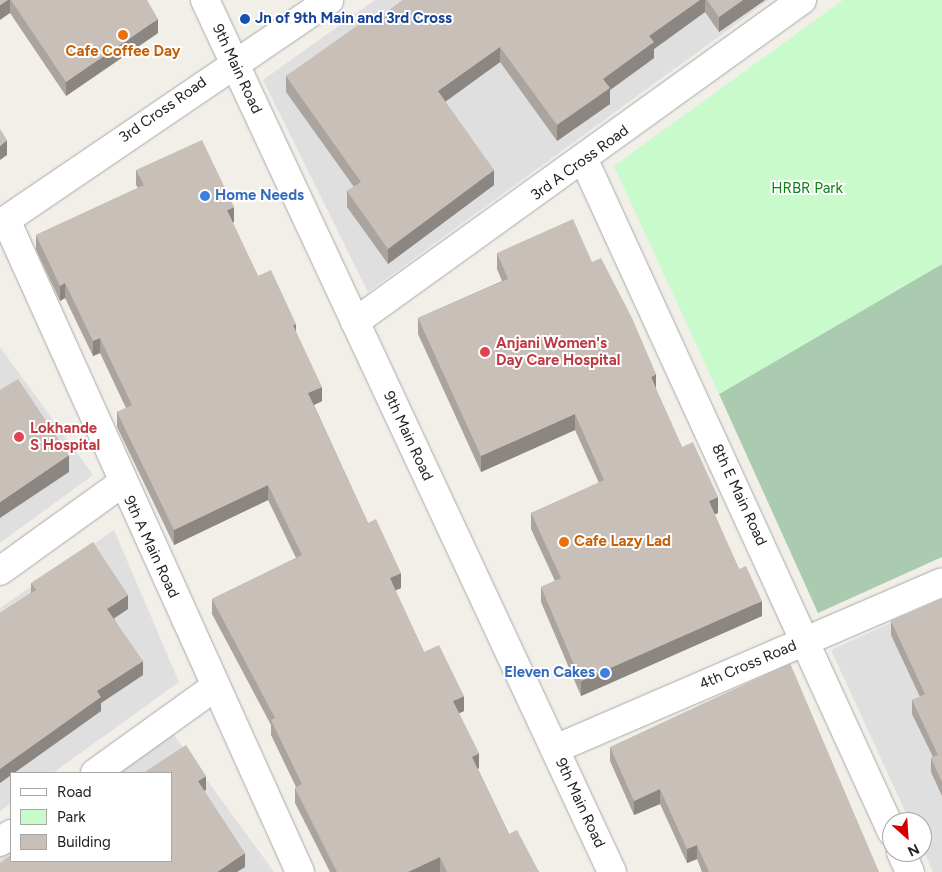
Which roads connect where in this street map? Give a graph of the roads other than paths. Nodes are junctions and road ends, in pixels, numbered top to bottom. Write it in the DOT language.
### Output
graph roads {
  1 [pos="205,0"];
  2 [pos="329,0"];
  3 [pos="802,0"];
  4 [pos="233,62"];
  5 [pos="584,160"];
  6 [pos="3,222"];
  7 [pos="355,322"];
  8 [pos="122,483"];
  9 [pos="0,571"];
  10 [pos="942,582"];
  11 [pos="805,641"];
  12 [pos="216,686"];
  13 [pos="554,749"];
  14 [pos="96,772"];
  15 [pos="883,812"];
  16 [pos="300,872"];
  17 [pos="612,872"];
  1 -- 4 [label="street, 9th Main Road"];
  2 -- 4 [label="street, 3rd Cross Road"];
  3 -- 5 [label="street, 3rd A Cross Road"];
  4 -- 6 [label="street, 3rd Cross Road"];
  4 -- 7 [label="street, 9th Main Road"];
  5 -- 7 [label="street, 3rd A Cross Road"];
  5 -- 11 [label="street, 8th E Main Road"];
  6 -- 8 [label="street, 9th A Main Road"];
  7 -- 13 [label="street, 9th Main Road"];
  8 -- 9 [label="street"];
  8 -- 12 [label="street, 9th A Main Road"];
  10 -- 11 [label="street, 4th Cross Road"];
  11 -- 13 [label="street, 4th Cross Road"];
  11 -- 15 [label="street, 8th E Main Road"];
  12 -- 14 [label="street"];
  12 -- 16 [label="street, 9th A Main Road"];
  13 -- 17 [label="street, 9th Main Road"];
}
